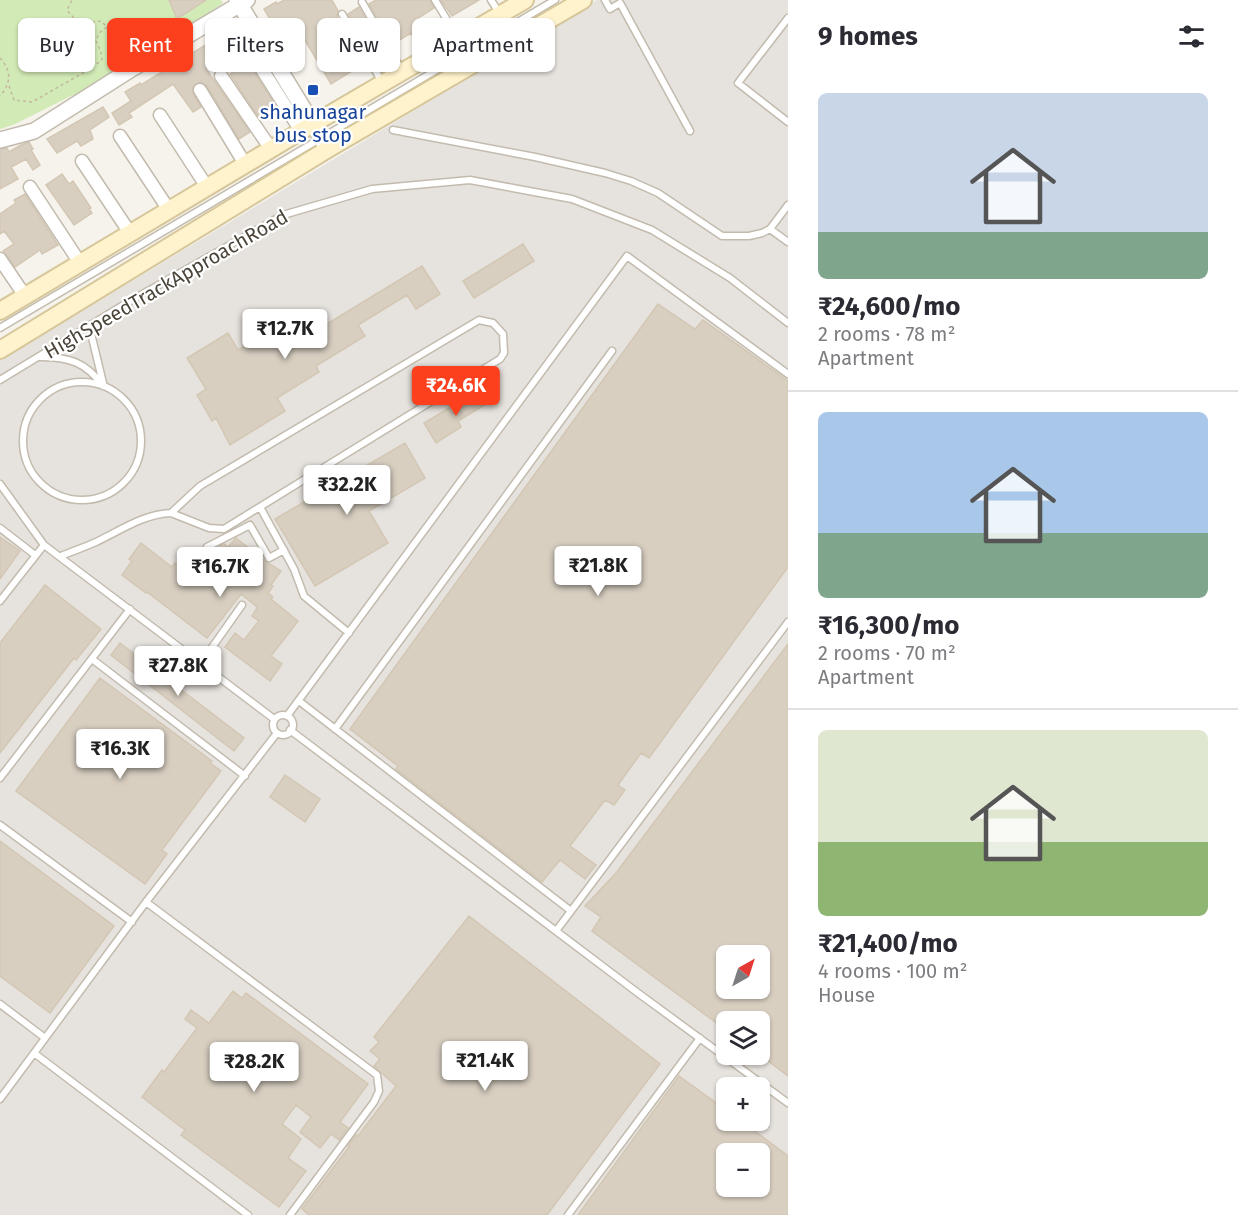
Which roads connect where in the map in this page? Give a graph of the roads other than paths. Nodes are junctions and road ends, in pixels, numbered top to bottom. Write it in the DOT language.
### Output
graph roads {
  1 [pos="435,0"];
  2 [pos="491,0"];
  3 [pos="525,0"];
  4 [pos="555,0"];
  5 [pos="583,0"];
  6 [pos="605,0"];
  7 [pos="241,1"];
  8 [pos="362,2"];
  9 [pos="342,14"];
  10 [pos="500,15"];
  11 [pos="446,18"];
  12 [pos="495,18"];
  13 [pos="788,18"];
  14 [pos="412,65"];
  15 [pos="402,71"];
  16 [pos="265,72"];
  17 [pos="222,76"];
  18 [pos="383,83"];
  19 [pos="200,90"];
  20 [pos="160,115"];
  21 [pos="788,122"];
  22 [pos="393,130"];
  23 [pos="690,131"];
  24 [pos="316,135"];
  25 [pos="120,136"];
  26 [pos="0,140"];
  27 [pos="271,149"];
  28 [pos="82,161"];
  29 [pos="245,164"];
  30 [pos="30,187"];
  31 [pos="207,187"];
  32 [pos="788,205"];
  33 [pos="169,210"];
  34 [pos="770,229"];
  35 [pos="130,233"];
  36 [pos="788,242"];
  37 [pos="0,258"];
  38 [pos="80,263"];
  39 [pos="25,296"];
  40 [pos="0,311"];
  41 [pos="788,323"];
  42 [pos="90,325"];
  43 [pos="0,328"];
  44 [pos="0,350"];
  45 [pos="612,351"];
  46 [pos="38,357"];
  47 [pos="788,374"];
  48 [pos="0,380"];
  49 [pos="104,386"];
  50 [pos="0,484"];
  51 [pos="260,507"];
  52 [pos="171,513"];
  53 [pos="0,528"];
  54 [pos="44,545"];
  55 [pos="207,547"];
  56 [pos="284,550"];
  57 [pos="35,555"];
  58 [pos="61,556"];
  59 [pos="0,601"];
  60 [pos="242,605"];
  61 [pos="130,609"];
  62 [pos="788,622"];
  63 [pos="349,633"];
  64 [pos="92,659"];
  65 [pos="201,663"];
  66 [pos="299,701"];
  67 [pos="287,716"];
  68 [pos="274,719"];
  69 [pos="335,729"];
  70 [pos="291,730"];
  71 [pos="278,733"];
  72 [pos="245,776"];
  73 [pos="0,778"];
  74 [pos="0,825"];
  75 [pos="146,902"];
  76 [pos="571,911"];
  77 [pos="132,922"];
  78 [pos="556,931"];
  79 [pos="0,1004"];
  80 [pos="45,1038"];
  81 [pos="700,1038"];
  82 [pos="34,1053"];
  83 [pos="0,1099"];
  84 [pos="788,1103"];
  85 [pos="248,1215"];
  86 [pos="290,1215"];
  87 [pos="568,1215"];
  1 -- 11 [label="lane"];
  2 -- 10 [label="lane"];
  3 -- 10 [label="main road"];
  4 -- 24 [label="lane"];
  5 -- 24 [label="main road"];
  6 -- 23 [label="lane"];
  7 -- 24 [label="street"];
  7 -- 26 [label="street"];
  8 -- 15 [label="lane"];
  9 -- 18 [label="lane"];
  10 -- 12 [label="main road"];
  13 -- 21 [label="lane"];
  14 -- 15 [label="main road"];
  15 -- 18 [label="main road"];
  16 -- 24 [label="street"];
  17 -- 27 [label="street"];
  18 -- 24 [label="main road"];
  19 -- 29 [label="street"];
  20 -- 31 [label="street"];
  22 -- 34 [label="lane"];
  24 -- 27 [label="main road"];
  24 -- 43 [label="lane"];
  24 -- 44 [label="main road"];
  25 -- 33 [label="street"];
  27 -- 29 [label="main road"];
  28 -- 35 [label="street"];
  29 -- 31 [label="main road"];
  30 -- 38 [label="street"];
  31 -- 33 [label="main road"];
  32 -- 34 [label="lane"];
  33 -- 35 [label="main road"];
  34 -- 36 [label="lane"];
  35 -- 38 [label="main road"];
  37 -- 39 [label="street"];
  38 -- 39 [label="main road"];
  39 -- 40 [label="main road"];
  41 -- 42 [label="lane, HighSpeedTrackApproachRoad"];
  42 -- 46 [label="lane, HighSpeedTrackApproachRoad"];
  42 -- 49 [label="lane"];
  45 -- 69 [label="lane"];
  46 -- 48 [label="lane, HighSpeedTrackApproachRoad"];
  46 -- 49 [label="lane"];
  47 -- 63 [label="lane"];
  49 -- 49 [label="lane"];
  50 -- 54 [label="lane"];
  51 -- 52 [label="lane"];
  51 -- 52 [label="lane"];
  51 -- 56 [label="lane"];
  52 -- 58 [label="lane"];
  53 -- 57 [label="lane"];
  54 -- 57 [label="lane"];
  54 -- 58 [label="lane"];
  55 -- 56 [label="lane"];
  56 -- 63 [label="lane"];
  57 -- 59 [label="lane"];
  58 -- 61 [label="lane"];
  60 -- 65 [label="lane"];
  61 -- 64 [label="lane"];
  61 -- 65 [label="lane"];
  62 -- 76 [label="lane"];
  63 -- 66 [label="lane"];
  64 -- 72 [label="lane"];
  64 -- 73 [label="lane"];
  65 -- 68 [label="lane"];
  66 -- 67 [label="lane"];
  66 -- 69 [label="lane"];
  67 -- 68 [label="lane"];
  67 -- 70 [label="lane"];
  68 -- 71 [label="lane"];
  69 -- 76 [label="lane"];
  70 -- 71 [label="lane"];
  70 -- 78 [label="lane"];
  71 -- 72 [label="lane"];
  72 -- 75 [label="lane"];
  74 -- 77 [label="lane"];
  75 -- 77 [label="lane"];
  75 -- 86 [label="lane"];
  76 -- 78 [label="lane"];
  77 -- 80 [label="lane"];
  78 -- 81 [label="lane"];
  79 -- 80 [label="lane"];
  80 -- 82 [label="lane"];
  81 -- 84 [label="lane"];
  81 -- 87 [label="lane"];
  82 -- 83 [label="lane"];
  82 -- 85 [label="lane"];
}
